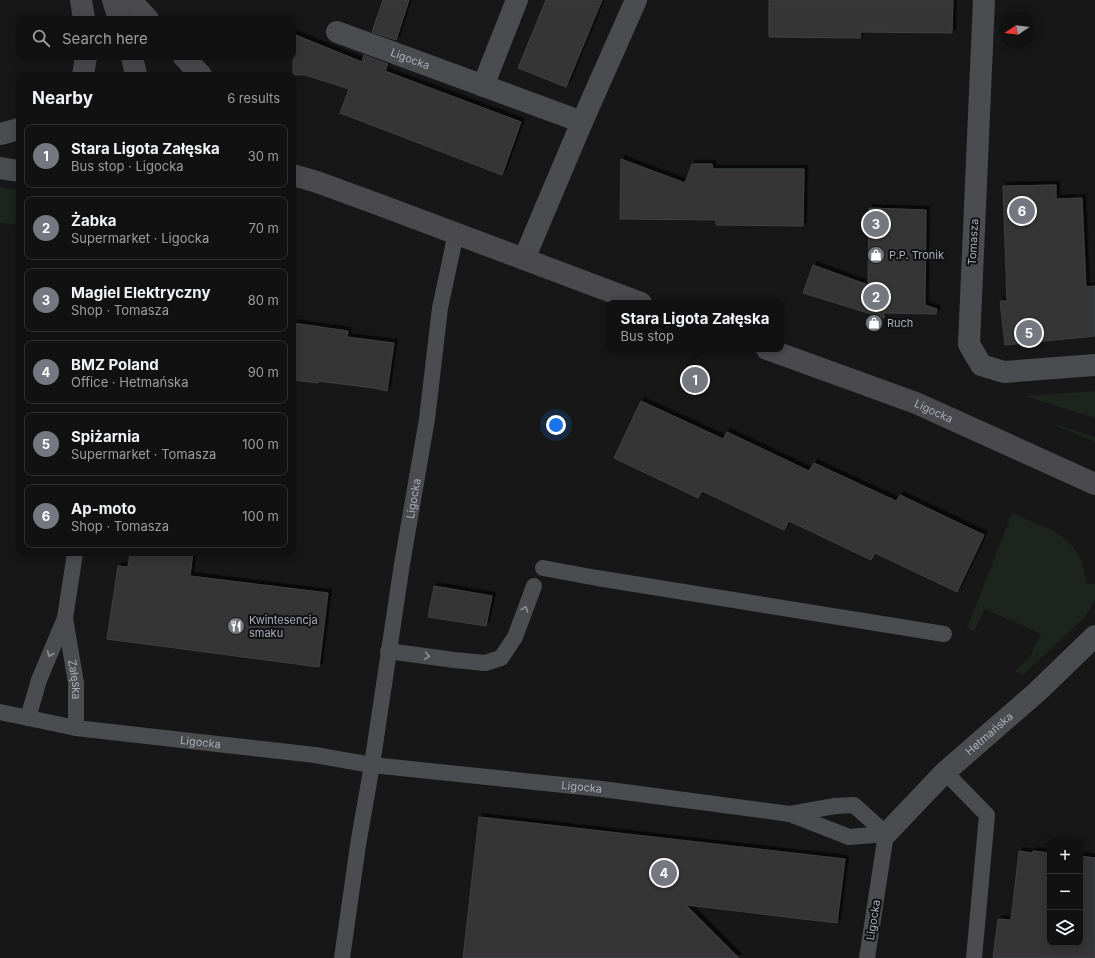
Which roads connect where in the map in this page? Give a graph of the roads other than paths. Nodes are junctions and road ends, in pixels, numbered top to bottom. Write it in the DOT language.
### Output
graph roads {
  1 [pos="82,0"];
  2 [pos="112,0"];
  3 [pos="130,0"];
  4 [pos="517,0"];
  5 [pos="636,0"];
  6 [pos="984,0"];
  7 [pos="84,16"];
  8 [pos="118,16"];
  9 [pos="145,16"];
  10 [pos="337,32"];
  11 [pos="86,60"];
  12 [pos="133,60"];
  13 [pos="187,60"];
  14 [pos="84,72"];
  15 [pos="135,72"];
  16 [pos="198,72"];
  17 [pos="483,86"];
  18 [pos="582,122"];
  19 [pos="16,130"];
  20 [pos="0,134"];
  21 [pos="0,168"];
  22 [pos="16,171"];
  23 [pos="296,176"];
  24 [pos="317,182"];
  25 [pos="296,186"];
  26 [pos="456,233"];
  27 [pos="524,259"];
  28 [pos="633,300"];
  29 [pos="775,352"];
  30 [pos="1095,366"];
  31 [pos="1095,484"];
  32 [pos="75,556"];
  33 [pos="543,568"];
  34 [pos="534,586"];
  35 [pos="65,618"];
  36 [pos="944,634"];
  37 [pos="1095,636"];
  38 [pos="388,651"];
  39 [pos="0,712"];
  40 [pos="28,718"];
  41 [pos="76,728"];
  42 [pos="372,765"];
  43 [pos="945,772"];
  44 [pos="790,814"];
  45 [pos="886,834"];
  46 [pos="342,958"];
  47 [pos="867,958"];
  48 [pos="974,958"];
  1 -- 7 [label="street"];
  2 -- 8 [label="street"];
  3 -- 9 [label="street"];
  4 -- 17 [label="street"];
  5 -- 18 [label="street"];
  6 -- 30 [label="street, Tomasza"];
  10 -- 17 [label="street, Ligocka"];
  11 -- 14 [label="street"];
  12 -- 15 [label="street"];
  13 -- 16 [label="street"];
  17 -- 18 [label="street, Ligocka"];
  18 -- 27 [label="street"];
  19 -- 20 [label="street"];
  21 -- 22 [label="street"];
  23 -- 24 [label="street"];
  24 -- 25 [label="street"];
  24 -- 26 [label="street"];
  26 -- 27 [label="street"];
  26 -- 38 [label="lane, Ligocka"];
  27 -- 28 [label="street"];
  29 -- 31 [label="street, Ligocka"];
  32 -- 35 [label="lane, Załęska"];
  33 -- 36 [label="lane"];
  38 -- 34 [label="lane, one-way"];
  35 -- 40 [label="lane, one-way"];
  35 -- 41 [label="lane, Załęska"];
  37 -- 43 [label="street, Hetmańska"];
  38 -- 42 [label="lane, Ligocka"];
  39 -- 40 [label="lane"];
  40 -- 41 [label="lane"];
  41 -- 42 [label="lane, Ligocka"];
  42 -- 44 [label="lane, Ligocka"];
  42 -- 46 [label="lane, Ligocka"];
  43 -- 45 [label="street, Hetmańska"];
  43 -- 48 [label="lane"];
  44 -- 45 [label="lane, Ligocka"];
  44 -- 45 [label="lane, Ligocka"];
  45 -- 47 [label="lane, Ligocka"];
}
